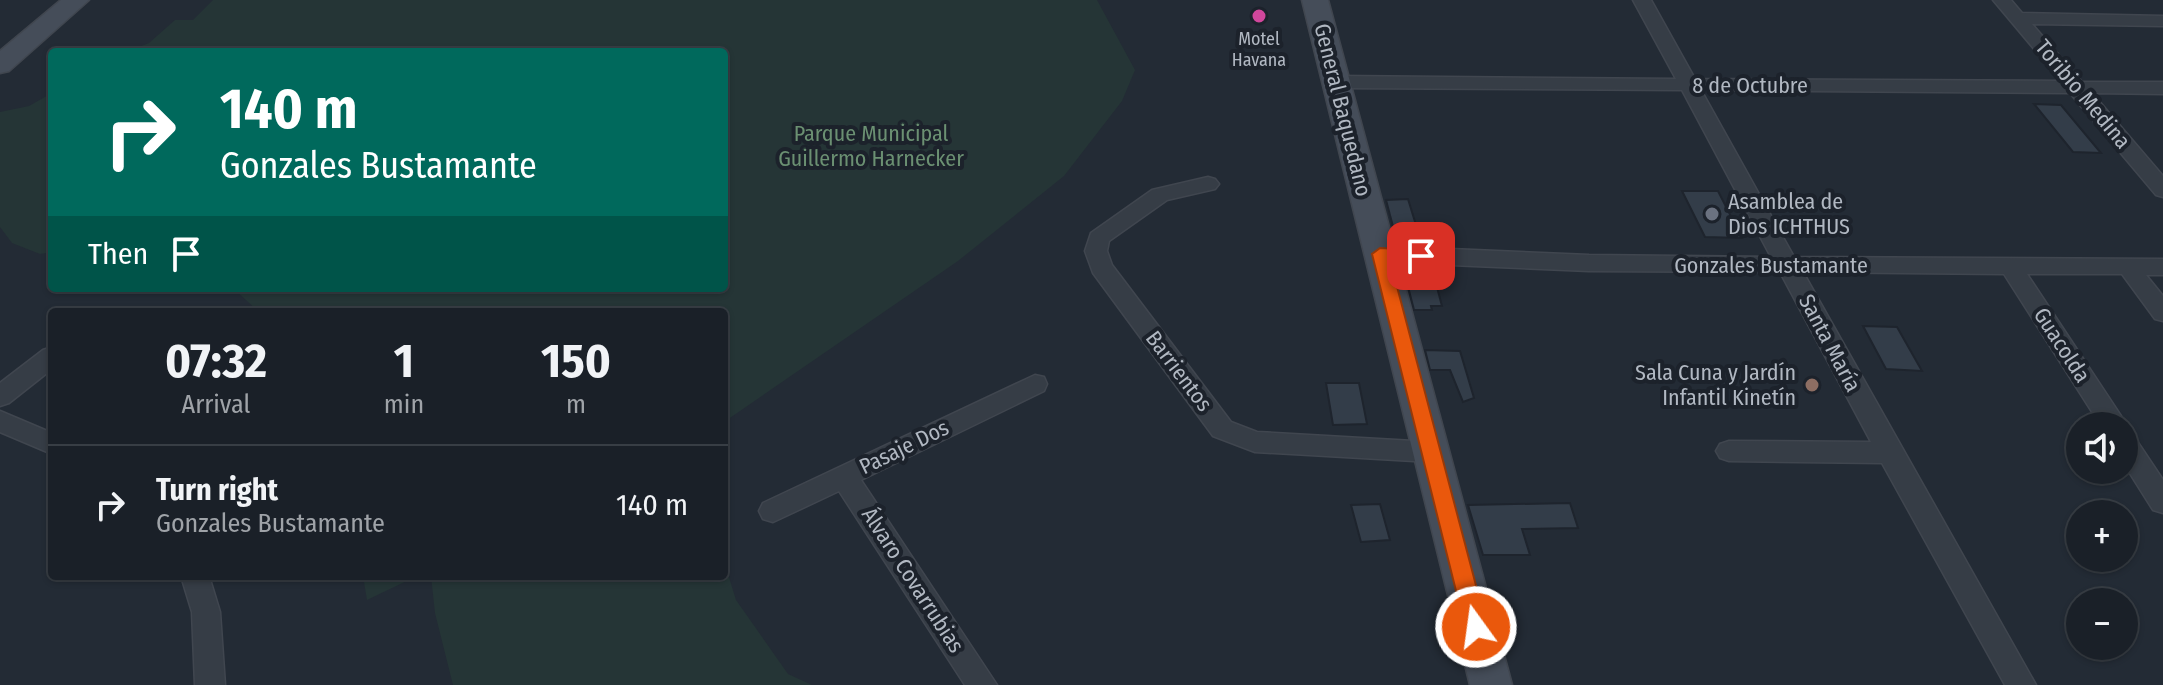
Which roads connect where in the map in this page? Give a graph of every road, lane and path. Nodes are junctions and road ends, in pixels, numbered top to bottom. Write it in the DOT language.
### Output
graph roads {
  1 [pos="76,0"];
  2 [pos="1315,0"];
  3 [pos="1642,0"];
  4 [pos="2002,0"];
  5 [pos="2019,18"];
  6 [pos="2163,21"];
  7 [pos="0,65"];
  8 [pos="1336,82"];
  9 [pos="1690,85"];
  10 [pos="2080,88"];
  11 [pos="2163,88"];
  12 [pos="1208,184"];
  13 [pos="2163,190"];
  14 [pos="1380,254"];
  15 [pos="2010,265"];
  16 [pos="1788,266"];
  17 [pos="2163,267"];
  18 [pos="2129,268"];
  19 [pos="2163,313"];
  20 [pos="48,359"];
  21 [pos="1035,384"];
  22 [pos="0,396"];
  23 [pos="2105,412"];
  24 [pos="0,421"];
  25 [pos="48,442"];
  26 [pos="1729,451"];
  27 [pos="1431,452"];
  28 [pos="1890,453"];
  29 [pos="2138,464"];
  30 [pos="844,476"];
  31 [pos="2163,502"];
  32 [pos="773,511"];
  33 [pos="196,580"];
  34 [pos="210,685"];
  35 [pos="982,685"];
  36 [pos="1491,685"];
  37 [pos="2021,685"];
  1 -- 7 [label="street"];
  2 -- 8 [label="street, General Baquedano"];
  3 -- 9 [label="street, Santa María"];
  4 -- 5 [label="street, Toribio Medina"];
  5 -- 6 [label="street"];
  5 -- 10 [label="street, Toribio Medina"];
  8 -- 9 [label="street, 8 de Octubre"];
  8 -- 14 [label="street, General Baquedano"];
  9 -- 10 [label="street, 8 de Octubre"];
  9 -- 16 [label="street, Santa María"];
  10 -- 11 [label="street, 8 de Octubre"];
  10 -- 13 [label="street, Toribio Medina"];
  12 -- 27 [label="street, Barrientos"];
  14 -- 16 [label="street, Gonzales Bustamante"];
  14 -- 27 [label="street, General Baquedano"];
  15 -- 16 [label="street, Gonzales Bustamante"];
  15 -- 18 [label="street, Gonzales Bustamante"];
  15 -- 23 [label="street, Guacolda"];
  16 -- 28 [label="street, Santa María"];
  17 -- 18 [label="street, Gonzales Bustamante"];
  18 -- 19 [label="street"];
  20 -- 22 [label="street"];
  21 -- 30 [label="street, Pasaje Dos"];
  24 -- 25 [label="street"];
  26 -- 28 [label="street"];
  27 -- 36 [label="street, General Baquedano"];
  28 -- 37 [label="street, Santa María"];
  29 -- 31 [label="street"];
  30 -- 32 [label="street, Pasaje Dos"];
  30 -- 35 [label="street, Álvaro Covarrubias"];
  33 -- 34 [label="street"];
}
